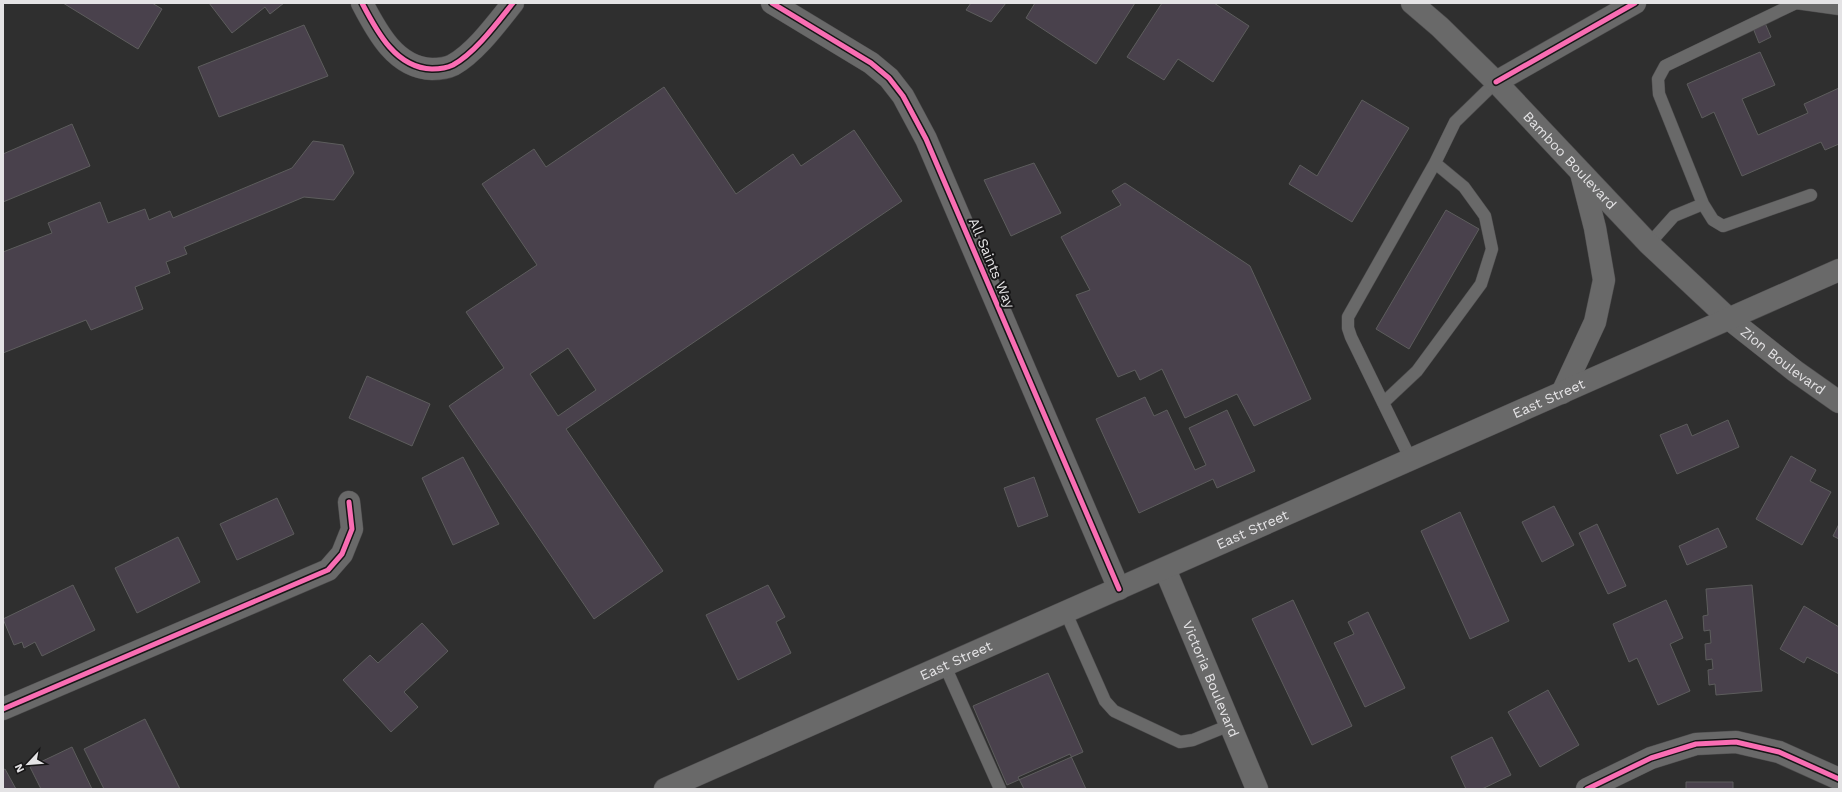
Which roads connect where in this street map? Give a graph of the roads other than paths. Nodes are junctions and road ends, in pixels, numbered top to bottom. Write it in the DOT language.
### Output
graph roads {
  1 [pos="362,3"];
  2 [pos="513,3"];
  3 [pos="772,3"];
  4 [pos="1412,3"];
  5 [pos="1635,3"];
  6 [pos="1796,3"];
  7 [pos="1839,9"];
  8 [pos="1496,82"];
  9 [pos="1435,163"];
  10 [pos="1581,172"];
  11 [pos="1811,195"];
  12 [pos="1702,204"];
  13 [pos="1649,244"];
  14 [pos="1839,270"];
  15 [pos="1728,318"];
  16 [pos="1562,393"];
  17 [pos="1839,402"];
  18 [pos="1383,404"];
  19 [pos="1410,460"];
  20 [pos="349,502"];
  21 [pos="1165,569"];
  22 [pos="1119,589"];
  23 [pos="1066,613"];
  24 [pos="945,666"];
  25 [pos="3,709"];
  26 [pos="1230,725"];
  27 [pos="1839,779"];
  28 [pos="1599,787"];
  29 [pos="665,789"];
  30 [pos="1000,789"];
  31 [pos="1257,789"];
  1 -- 2 [label="main road"];
  3 -- 22 [label="main road, All Saints Way"];
  4 -- 8 [label="main road, Bamboo Boulevard"];
  5 -- 8 [label="main road"];
  6 -- 7 [label="lane"];
  6 -- 12 [label="lane"];
  8 -- 9 [label="lane"];
  8 -- 10 [label="main road, Bamboo Boulevard"];
  9 -- 18 [label="lane"];
  9 -- 18 [label="lane"];
  10 -- 13 [label="main road, Bamboo Boulevard"];
  10 -- 16 [label="main road"];
  11 -- 12 [label="lane"];
  12 -- 13 [label="lane"];
  13 -- 15 [label="main road, Bamboo Boulevard"];
  14 -- 15 [label="main road, East Street"];
  15 -- 16 [label="main road, East Street"];
  15 -- 17 [label="main road, Zion Boulevard"];
  16 -- 19 [label="main road, East Street"];
  18 -- 19 [label="lane"];
  19 -- 21 [label="main road, East Street"];
  20 -- 25 [label="main road"];
  21 -- 22 [label="main road, East Street"];
  21 -- 26 [label="main road, Victoria Boulevard"];
  22 -- 23 [label="main road, East Street"];
  23 -- 24 [label="main road, East Street"];
  23 -- 26 [label="lane"];
  24 -- 29 [label="main road, East Street"];
  24 -- 30 [label="lane"];
  26 -- 31 [label="main road, Victoria Boulevard"];
  27 -- 28 [label="main road"];
}
